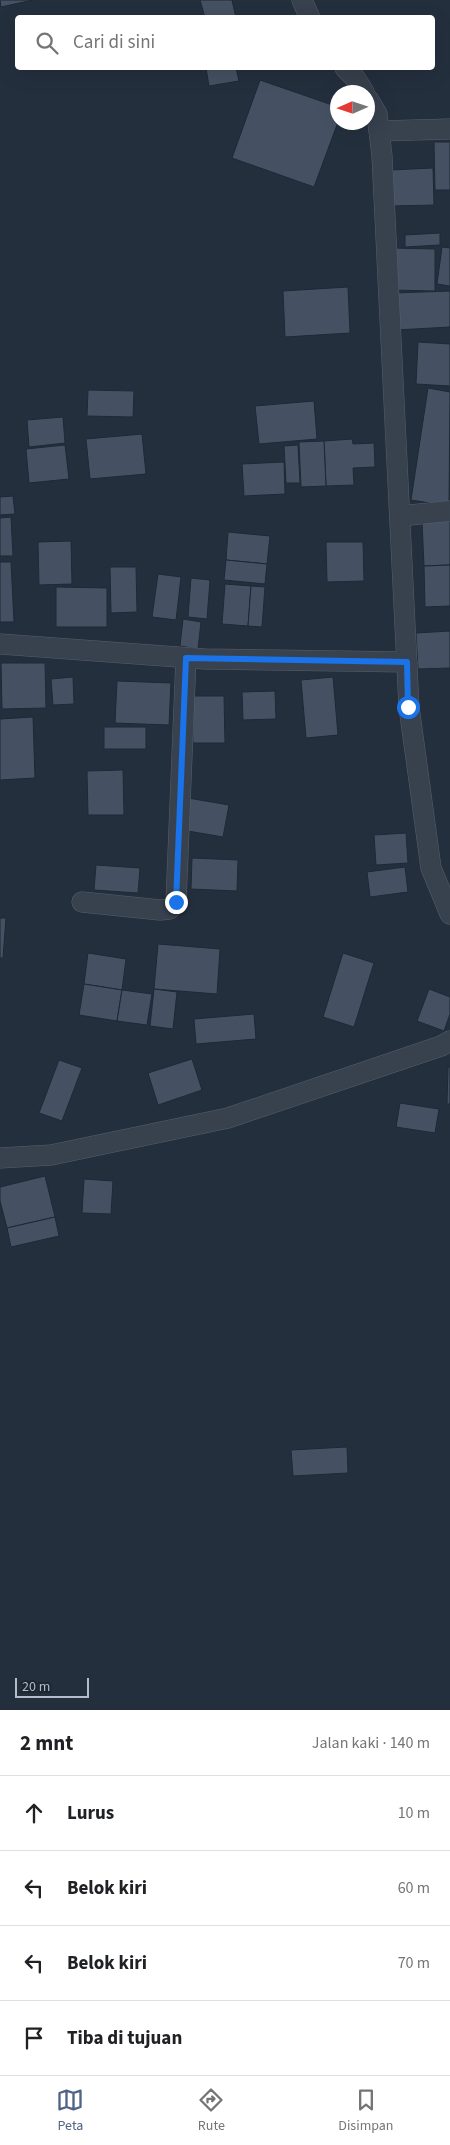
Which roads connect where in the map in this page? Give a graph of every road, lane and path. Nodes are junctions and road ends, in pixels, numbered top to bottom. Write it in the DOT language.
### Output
graph roads {
  1 [pos="302,0"];
  2 [pos="309,15"];
  3 [pos="346,70"];
  4 [pos="360,85"];
  5 [pos="375,110"];
  6 [pos="450,129"];
  7 [pos="379,131"];
  8 [pos="450,511"];
  9 [pos="400,516"];
  10 [pos="0,644"];
  11 [pos="186,658"];
  12 [pos="407,662"];
  13 [pos="82,902"];
  14 [pos="450,914"];
  15 [pos="450,1040"];
  16 [pos="0,1158"];
  1 -- 2 [label="street"];
  3 -- 4 [label="street"];
  5 -- 7 [label="street"];
  6 -- 7 [label="street"];
  7 -- 9 [label="street"];
  8 -- 9 [label="street"];
  9 -- 12 [label="street"];
  10 -- 11 [label="street"];
  11 -- 12 [label="street"];
  11 -- 13 [label="street"];
  12 -- 14 [label="street"];
  15 -- 16 [label="street"];
}
